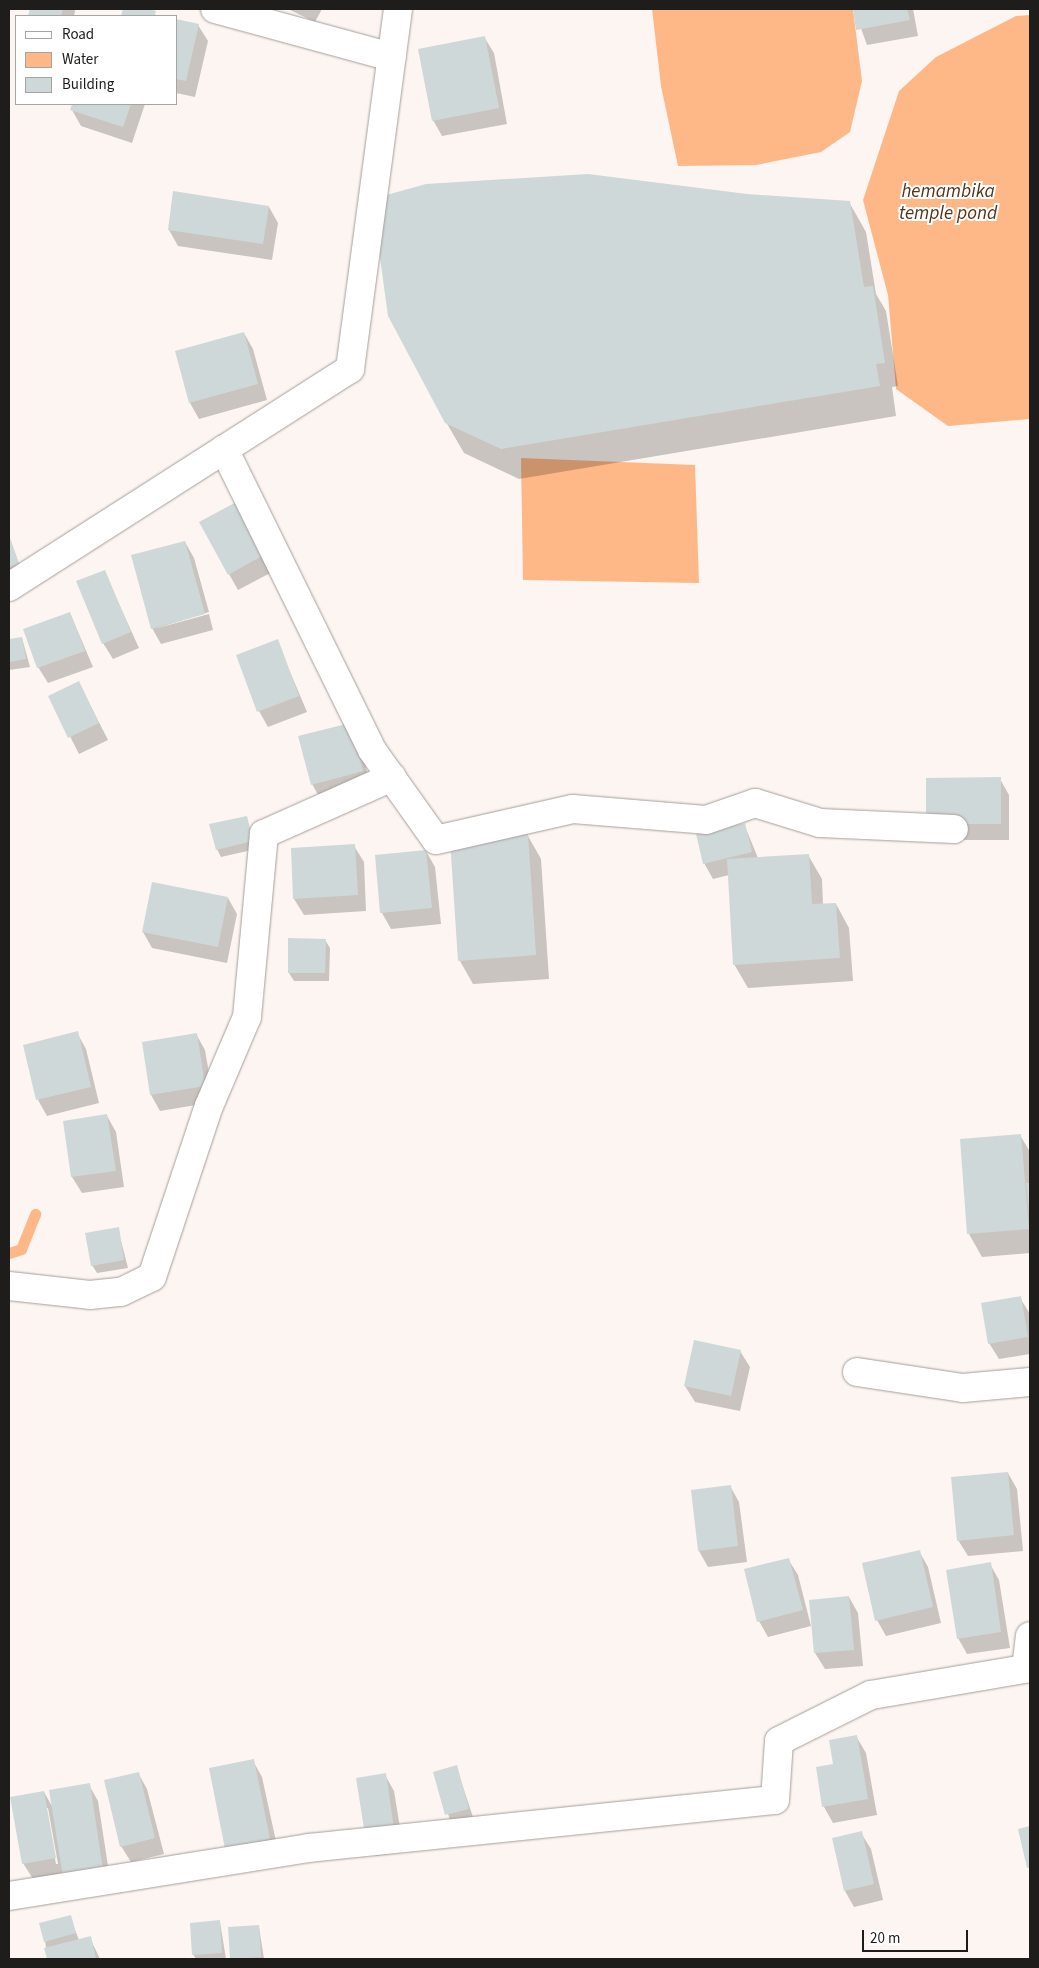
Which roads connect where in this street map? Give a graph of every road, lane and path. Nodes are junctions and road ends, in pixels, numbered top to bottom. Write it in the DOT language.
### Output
graph roads {
  1 [pos="215,9"];
  2 [pos="398,9"];
  3 [pos="392,57"];
  4 [pos="224,449"];
  5 [pos="9,587"];
  6 [pos="392,777"];
  7 [pos="954,829"];
  8 [pos="9,1286"];
  9 [pos="857,1372"];
  10 [pos="1030,1382"];
  11 [pos="1030,1636"];
  12 [pos="1028,1668"];
  13 [pos="9,1896"];
  1 -- 3 [label="street"];
  2 -- 3 [label="street"];
  3 -- 4 [label="street"];
  4 -- 5 [label="street"];
  4 -- 6 [label="street"];
  6 -- 7 [label="street"];
  6 -- 8 [label="street"];
  9 -- 10 [label="street"];
  11 -- 12 [label="street"];
  12 -- 13 [label="street"];
}
